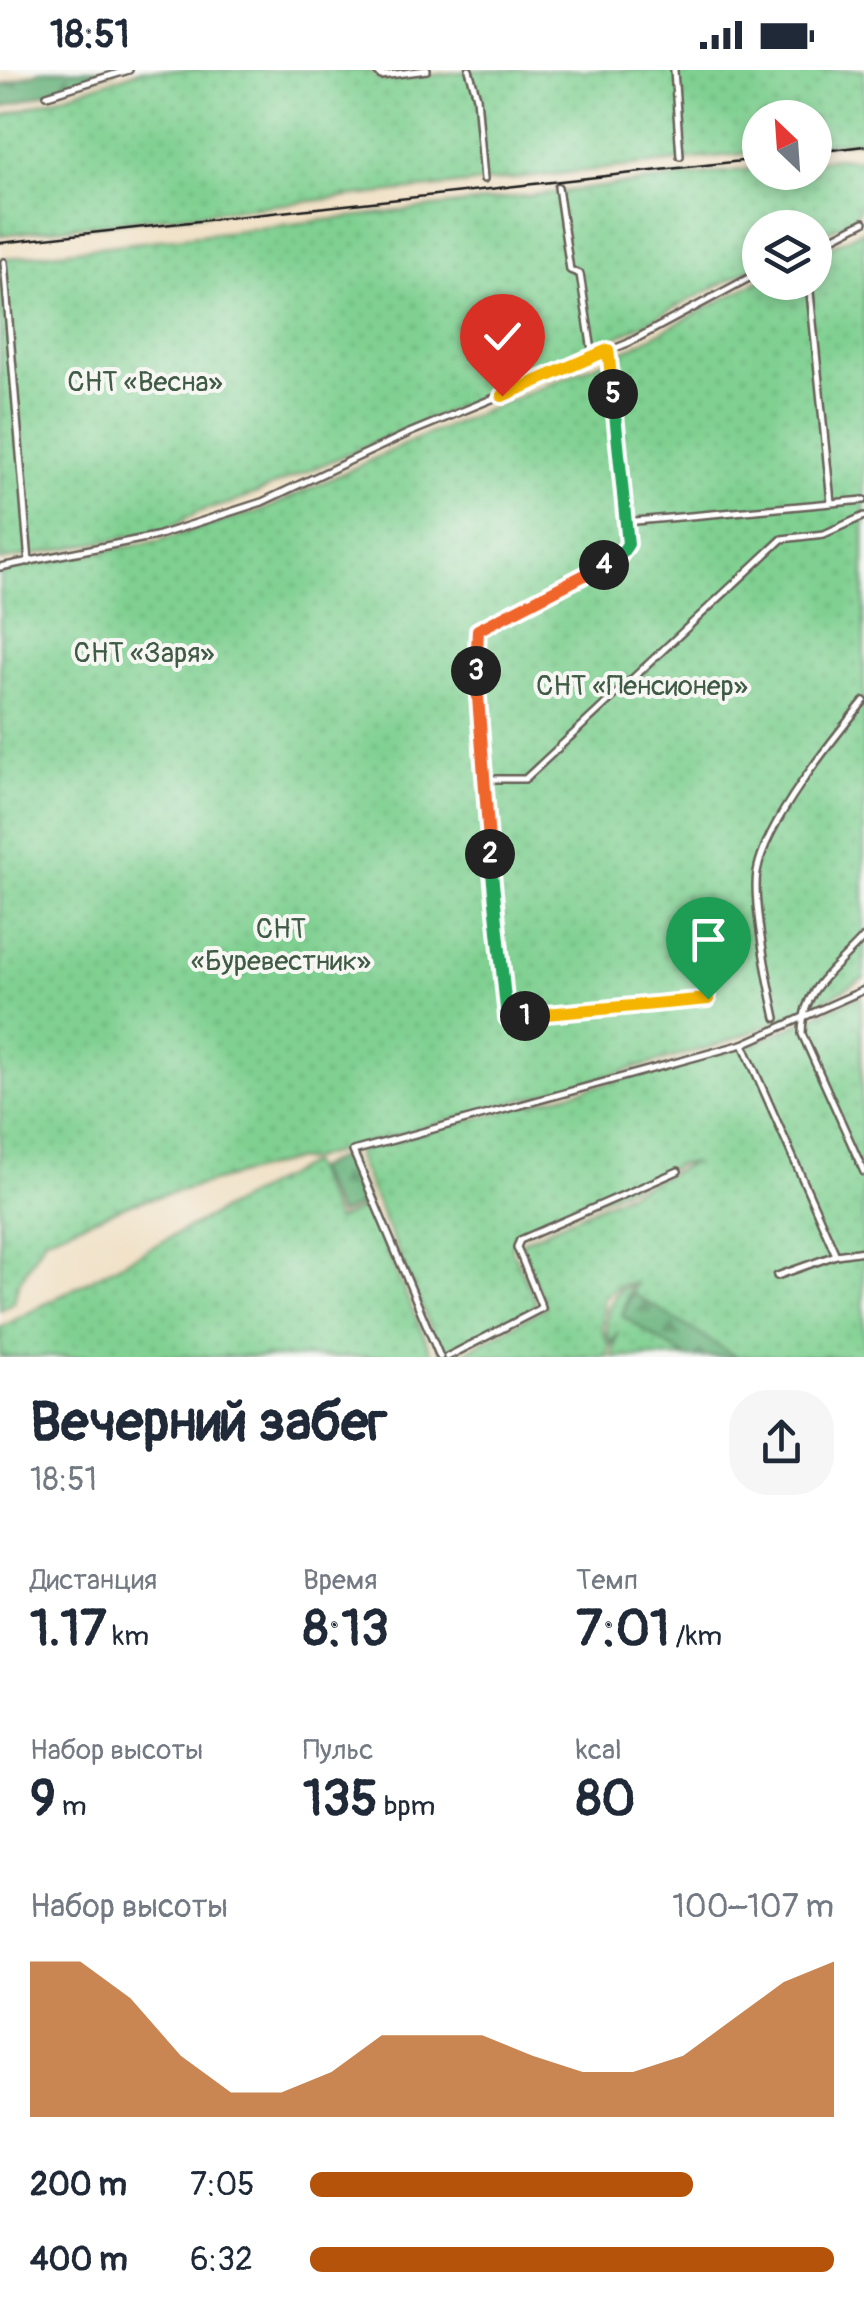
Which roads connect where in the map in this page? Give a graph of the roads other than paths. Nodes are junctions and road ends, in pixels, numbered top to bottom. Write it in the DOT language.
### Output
graph roads {
  1 [pos="129,70"];
  2 [pos="376,70"];
  3 [pos="427,70"];
  4 [pos="470,70"];
  5 [pos="674,70"];
  6 [pos="47,96"];
  7 [pos="680,156"];
  8 [pos="484,179"];
  9 [pos="558,187"];
  10 [pos="864,222"];
  11 [pos="832,238"];
  12 [pos="4,262"];
  13 [pos="742,281"];
  14 [pos="812,300"];
  15 [pos="608,350"];
  16 [pos="593,357"];
  17 [pos="864,500"];
  18 [pos="831,502"];
  19 [pos="864,516"];
  20 [pos="625,522"];
  21 [pos="29,562"];
  22 [pos="0,567"];
  23 [pos="864,701"];
  24 [pos="483,778"];
  25 [pos="864,937"];
  26 [pos="864,990"];
  27 [pos="708,999"];
  28 [pos="776,1018"];
  29 [pos="802,1018"];
  30 [pos="742,1044"];
  31 [pos="678,1171"];
  32 [pos="864,1172"];
  33 [pos="864,1251"];
  34 [pos="836,1255"];
  35 [pos="777,1276"];
  36 [pos="443,1357"];
  1 -- 6 [label="street"];
  2 -- 3 [label="street"];
  4 -- 8 [label="street"];
  5 -- 7 [label="street"];
  9 -- 16 [label="street"];
  10 -- 11 [label="street"];
  12 -- 21 [label="street"];
  13 -- 15 [label="street"];
  14 -- 18 [label="street"];
  15 -- 16 [label="street"];
  15 -- 20 [label="street"];
  16 -- 21 [label="street"];
  17 -- 18 [label="street"];
  18 -- 20 [label="street"];
  19 -- 24 [label="street"];
  20 -- 24 [label="street"];
  21 -- 22 [label="street"];
  23 -- 28 [label="street"];
  24 -- 27 [label="street"];
  25 -- 29 [label="street"];
  26 -- 29 [label="street"];
  29 -- 30 [label="street"];
  29 -- 32 [label="street"];
  30 -- 34 [label="street"];
  30 -- 36 [label="street"];
  31 -- 36 [label="street"];
  33 -- 34 [label="street"];
  34 -- 35 [label="street"];
}
